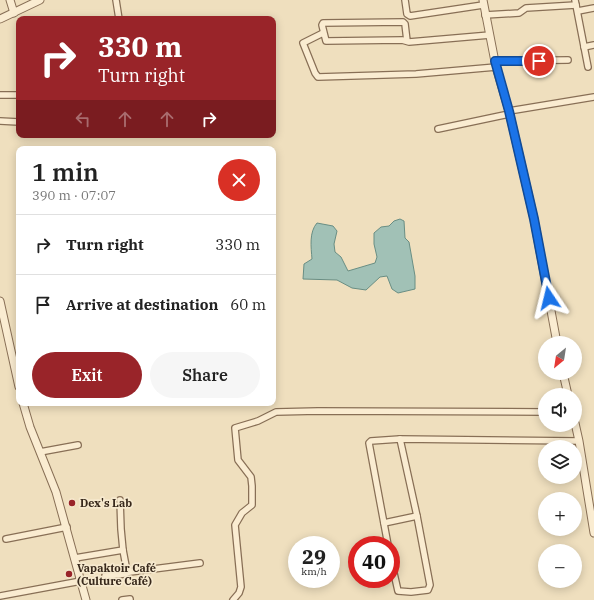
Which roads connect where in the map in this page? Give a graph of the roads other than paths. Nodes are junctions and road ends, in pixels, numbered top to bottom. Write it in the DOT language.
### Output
graph roads {
  1 [pos="10,0"];
  2 [pos="40,0"];
  3 [pos="116,0"];
  4 [pos="405,0"];
  5 [pos="483,2"];
  6 [pos="576,5"];
  7 [pos="594,8"];
  8 [pos="14,13"];
  9 [pos="485,15"];
  10 [pos="119,16"];
  11 [pos="0,19"];
  12 [pos="323,33"];
  13 [pos="490,35"];
  14 [pos="407,41"];
  15 [pos="594,45"];
  16 [pos="584,47"];
  17 [pos="568,60"];
  18 [pos="495,64"];
  19 [pos="588,66"];
  20 [pos="0,95"];
  21 [pos="16,95"];
  22 [pos="594,97"];
  23 [pos="509,113"];
  24 [pos="0,121"];
  25 [pos="16,122"];
  26 [pos="438,129"];
  27 [pos="0,301"];
  28 [pos="556,336"];
  29 [pos="16,371"];
  30 [pos="24,406"];
  31 [pos="538,412"];
  32 [pos="400,439"];
  33 [pos="538,441"];
  34 [pos="78,445"];
  35 [pos="40,452"];
  36 [pos="582,459"];
  37 [pos="120,500"];
  38 [pos="417,516"];
  39 [pos="384,523"];
  40 [pos="67,527"];
  41 [pos="594,533"];
  42 [pos="386,536"];
  43 [pos="6,539"];
  44 [pos="123,550"];
  45 [pos="75,558"];
  46 [pos="200,563"];
  47 [pos="129,572"];
  48 [pos="105,576"];
  49 [pos="81,581"];
  50 [pos="397,588"];
  51 [pos="0,596"];
  52 [pos="9,597"];
  53 [pos="130,599"];
  54 [pos="86,600"];
  55 [pos="122,600"];
  56 [pos="233,600"];
  1 -- 8 [label="street"];
  2 -- 8 [label="street"];
  3 -- 10 [label="street"];
  4 -- 5 [label="street"];
  5 -- 9 [label="street"];
  6 -- 7 [label="street"];
  6 -- 9 [label="street"];
  6 -- 16 [label="street"];
  8 -- 11 [label="street"];
  9 -- 13 [label="street"];
  12 -- 14 [label="street"];
  12 -- 14 [label="street"];
  12 -- 18 [label="street"];
  13 -- 14 [label="street"];
  13 -- 18 [label="street"];
  15 -- 16 [label="street"];
  16 -- 19 [label="street"];
  17 -- 18 [label="street"];
  18 -- 23 [label="street"];
  20 -- 21 [label="street"];
  22 -- 23 [label="street"];
  23 -- 26 [label="street"];
  23 -- 28 [label="street"];
  24 -- 25 [label="street"];
  27 -- 29 [label="street"];
  30 -- 35 [label="street"];
  31 -- 56 [label="street"];
  32 -- 33 [label="street"];
  32 -- 38 [label="street"];
  32 -- 39 [label="street"];
  34 -- 35 [label="street"];
  35 -- 40 [label="street"];
  36 -- 41 [label="street"];
  37 -- 44 [label="street"];
  38 -- 39 [label="street"];
  38 -- 50 [label="street"];
  39 -- 42 [label="street"];
  40 -- 43 [label="street"];
  40 -- 45 [label="street"];
  44 -- 45 [label="street"];
  44 -- 47 [label="street"];
  45 -- 49 [label="street"];
  46 -- 47 [label="street"];
  47 -- 48 [label="street"];
  49 -- 52 [label="street"];
  49 -- 54 [label="street"];
  51 -- 52 [label="street"];
  53 -- 55 [label="street"];
}
